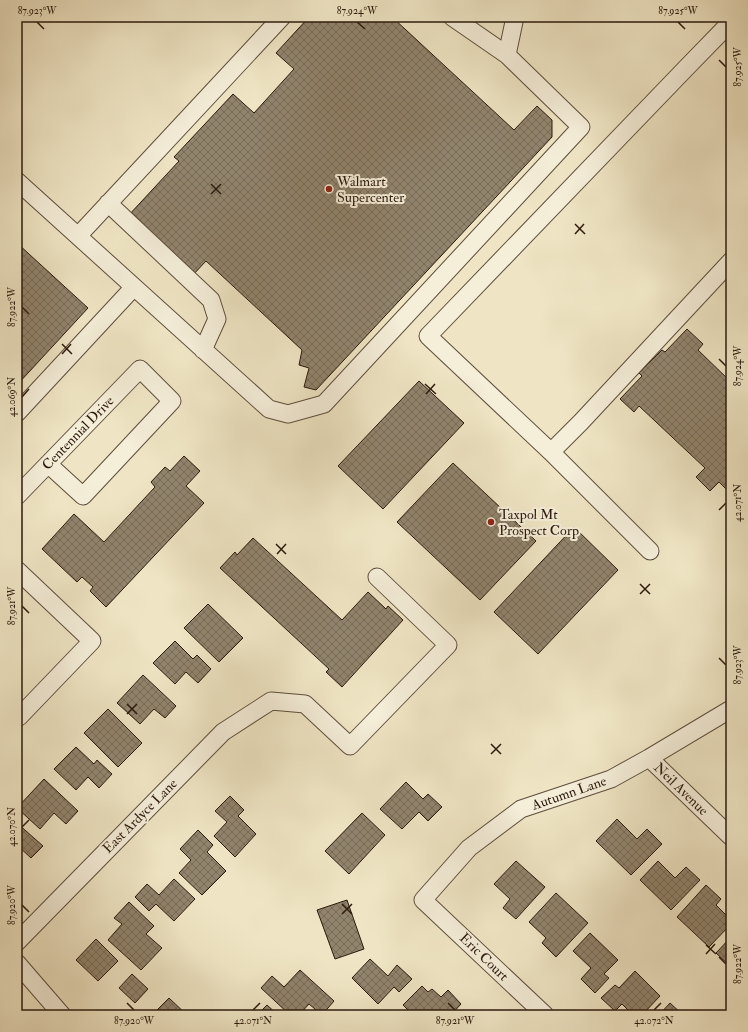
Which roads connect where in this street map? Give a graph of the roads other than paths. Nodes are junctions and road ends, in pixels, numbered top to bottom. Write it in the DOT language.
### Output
graph roads {
  1 [pos="282,17"];
  2 [pos="452,17"];
  3 [pos="515,17"];
  4 [pos="731,25"];
  5 [pos="507,55"];
  6 [pos="17,181"];
  7 [pos="108,203"];
  8 [pos="78,236"];
  9 [pos="731,262"];
  10 [pos="134,287"];
  11 [pos="203,350"];
  12 [pos="17,413"];
  13 [pos="551,452"];
  14 [pos="48,464"];
  15 [pos="17,496"];
  16 [pos="650,551"];
  17 [pos="17,570"];
  18 [pos="377,577"];
  19 [pos="731,709"];
  20 [pos="17,715"];
  21 [pos="649,758"];
  22 [pos="731,837"];
  23 [pos="423,900"];
  24 [pos="17,942"];
  25 [pos="17,963"];
  26 [pos="62,1015"];
  27 [pos="545,1015"];
  1 -- 7 [label="street"];
  2 -- 5 [label="street"];
  3 -- 5 [label="street"];
  4 -- 13 [label="street"];
  5 -- 11 [label="street"];
  6 -- 8 [label="street"];
  7 -- 8 [label="street"];
  7 -- 11 [label="street"];
  8 -- 10 [label="street"];
  9 -- 13 [label="street"];
  10 -- 11 [label="street"];
  10 -- 12 [label="street"];
  13 -- 16 [label="street"];
  14 -- 14 [label="street, Centennial Drive"];
  14 -- 15 [label="street, Centennial Drive"];
  17 -- 20 [label="street"];
  18 -- 24 [label="street, East Ardyce Lane"];
  19 -- 21 [label="street, Autumn Lane"];
  21 -- 22 [label="street, Neil Avenue"];
  21 -- 23 [label="street, Autumn Lane"];
  23 -- 27 [label="street, Eric Court"];
  25 -- 26 [label="street"];
}
